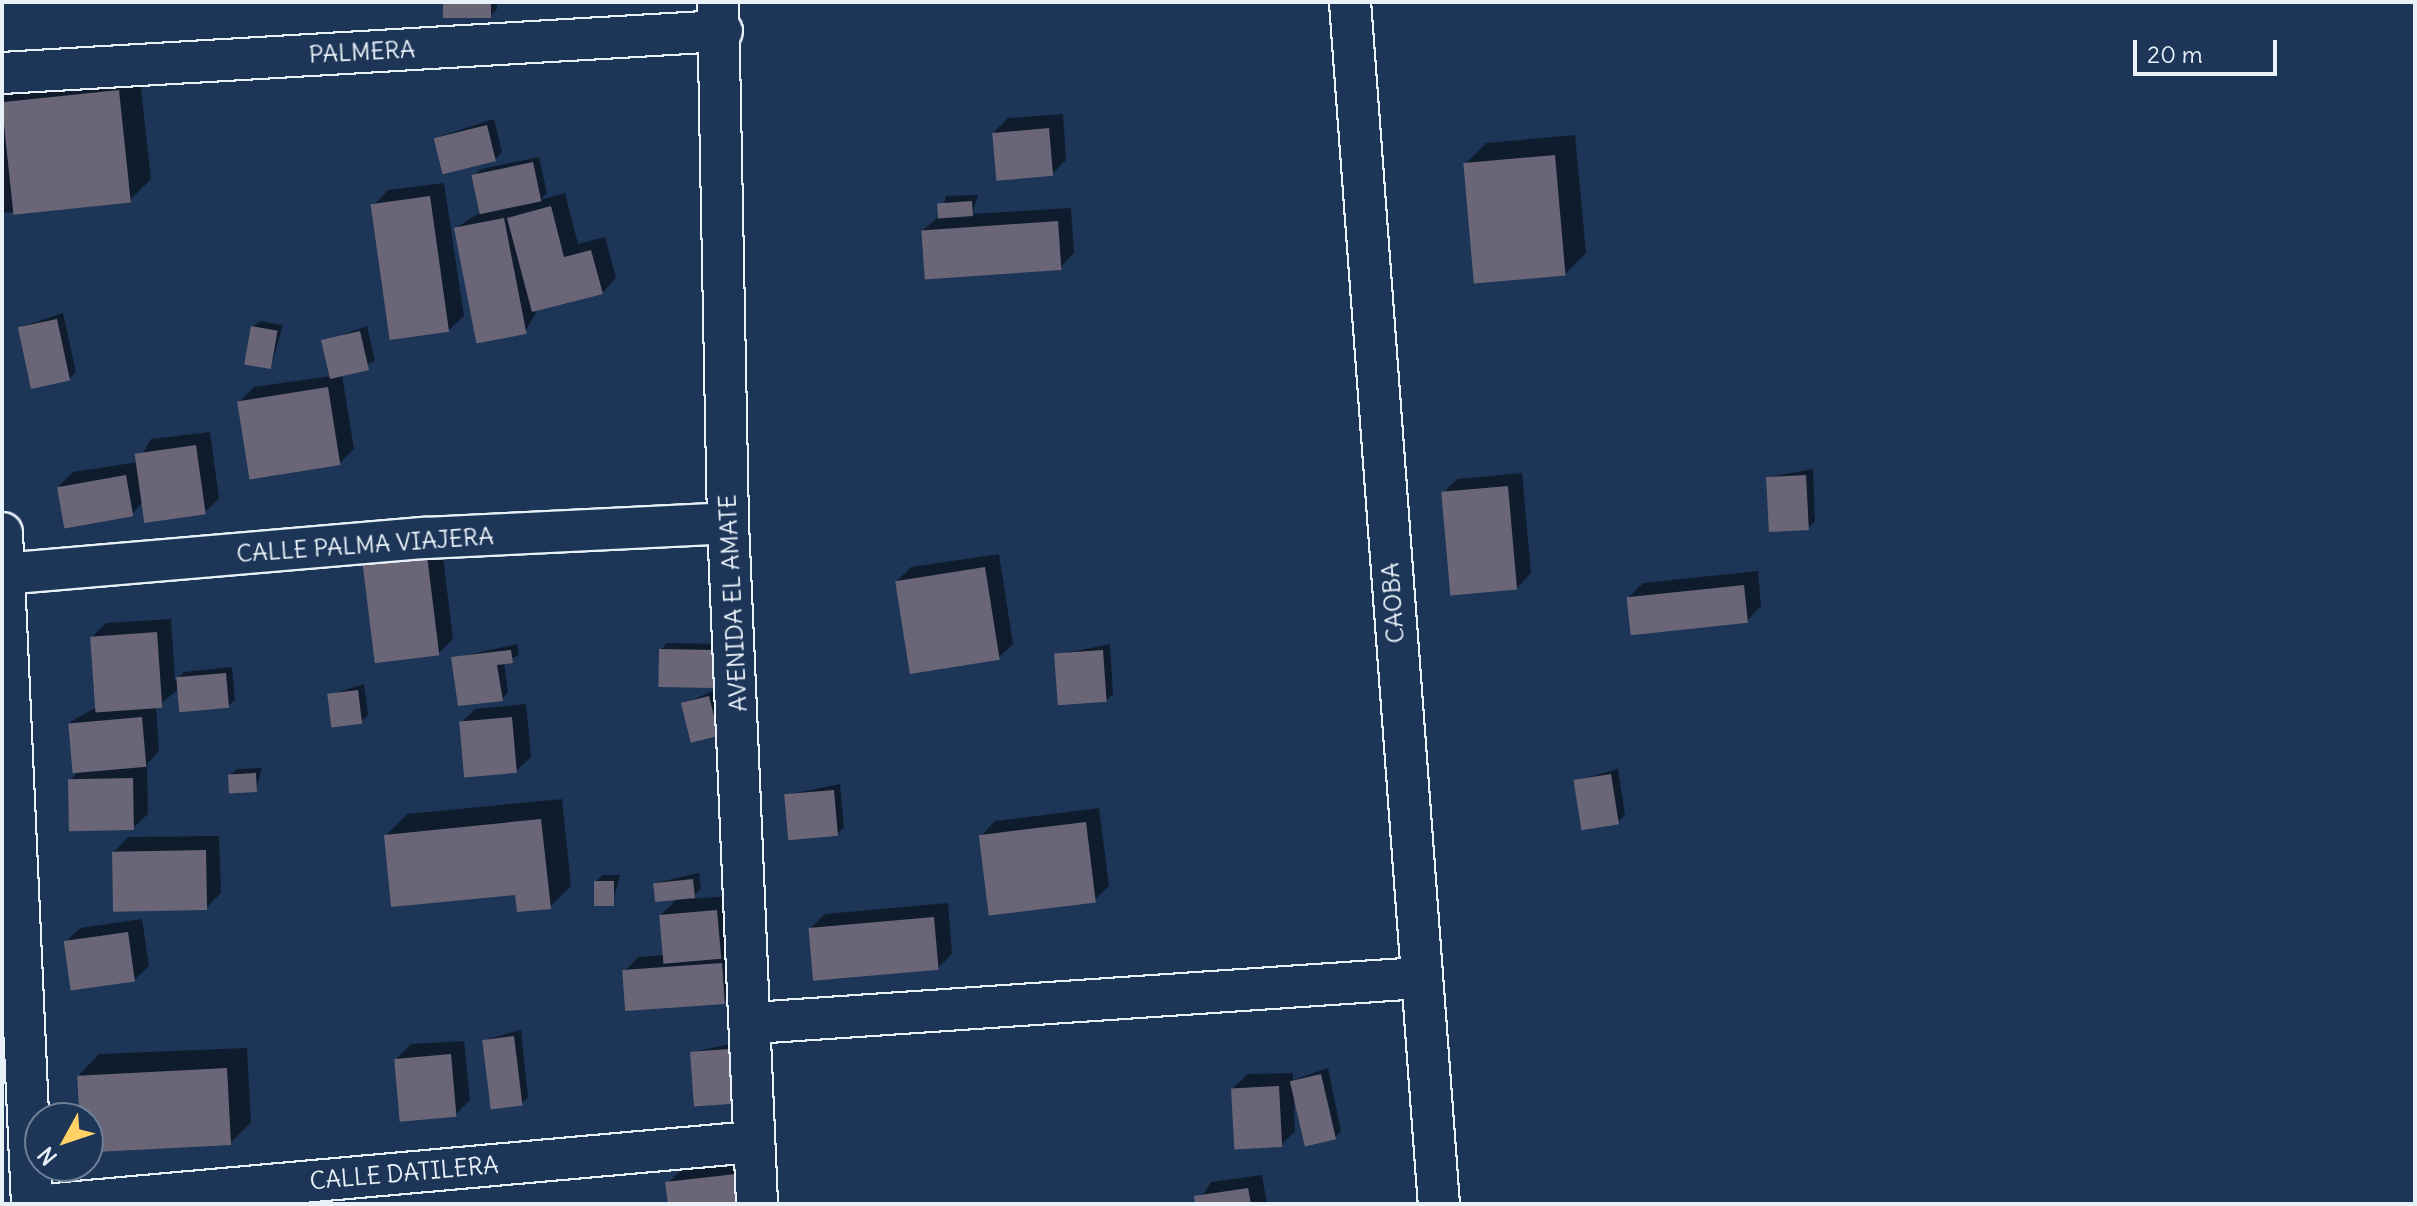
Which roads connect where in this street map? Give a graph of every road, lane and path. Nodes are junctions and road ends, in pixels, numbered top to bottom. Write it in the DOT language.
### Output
graph roads {
  1 [pos="1350,2"];
  2 [pos="720,16"];
  3 [pos="2,73"];
  4 [pos="728,523"];
  5 [pos="2,533"];
  6 [pos="5,574"];
  7 [pos="1420,978"];
  8 [pos="753,1023"];
  9 [pos="753,1142"];
  10 [pos="32,1204"];
  11 [pos="55,1204"];
  12 [pos="757,1204"];
  13 [pos="1439,1204"];
  1 -- 7 [label="street, CAOBA"];
  2 -- 3 [label="street, PALMERA"];
  2 -- 4 [label="street, AVENIDA EL AMATE"];
  4 -- 6 [label="street, CALLE PALMA VIAJERA"];
  4 -- 8 [label="street, AVENIDA EL AMATE"];
  5 -- 6 [label="street"];
  6 -- 10 [label="street"];
  7 -- 8 [label="street"];
  7 -- 13 [label="street, CAOBA"];
  8 -- 9 [label="street, AVENIDA EL AMATE"];
  9 -- 11 [label="street, CALLE DATILERA"];
  9 -- 12 [label="street, AVENIDA EL AMATE"];
}
